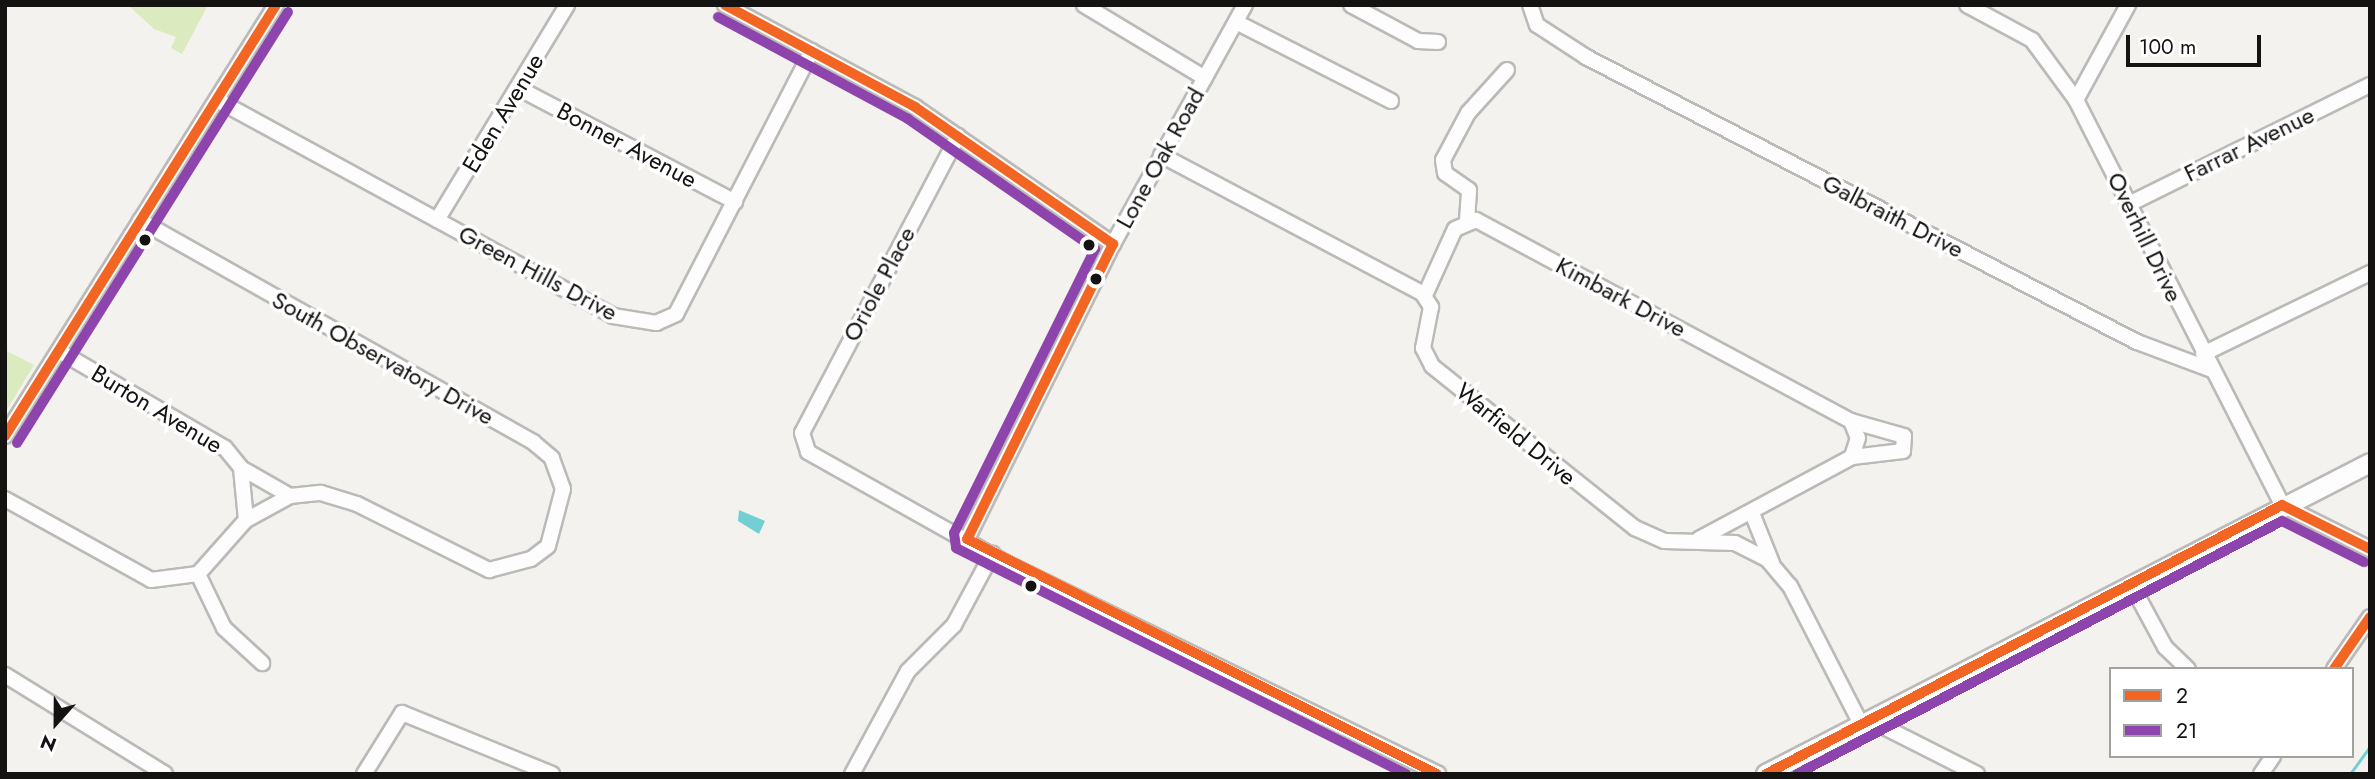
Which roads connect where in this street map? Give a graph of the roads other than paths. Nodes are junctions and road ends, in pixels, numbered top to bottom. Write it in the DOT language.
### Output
graph roads {
  1 [pos="276,5"];
  2 [pos="567,5"];
  3 [pos="725,5"];
  4 [pos="1084,5"];
  5 [pos="1245,5"];
  6 [pos="1351,5"];
  7 [pos="1530,5"];
  8 [pos="1967,5"];
  9 [pos="2128,5"];
  10 [pos="1236,22"];
  11 [pos="1438,42"];
  12 [pos="812,51"];
  13 [pos="1507,70"];
  14 [pos="1205,78"];
  15 [pos="2370,85"];
  16 [pos="520,89"];
  17 [pos="2076,100"];
  18 [pos="219,101"];
  19 [pos="1391,101"];
  20 [pos="958,136"];
  21 [pos="1161,155"];
  22 [pos="735,202"];
  23 [pos="2129,204"];
  24 [pos="437,220"];
  25 [pos="1467,220"];
  26 [pos="140,221"];
  27 [pos="1113,244"];
  28 [pos="2370,273"];
  29 [pos="1424,295"];
  30 [pos="59,351"];
  31 [pos="2203,354"];
  32 [pos="2212,370"];
  33 [pos="1851,421"];
  34 [pos="5,436"];
  35 [pos="1852,457"];
  36 [pos="2370,463"];
  37 [pos="242,468"];
  38 [pos="290,496"];
  39 [pos="5,499"];
  40 [pos="2282,505"];
  41 [pos="1752,513"];
  42 [pos="246,520"];
  43 [pos="967,539"];
  44 [pos="1697,540"];
  45 [pos="2370,549"];
  46 [pos="992,554"];
  47 [pos="1772,563"];
  48 [pos="198,574"];
  49 [pos="2131,584"];
  50 [pos="2370,617"];
  51 [pos="262,663"];
  52 [pos="2186,667"];
  53 [pos="2335,667"];
  54 [pos="5,675"];
  55 [pos="1866,722"];
  56 [pos="2272,758"];
  57 [pos="164,774"];
  58 [pos="364,774"];
  59 [pos="552,774"];
  60 [pos="852,774"];
  61 [pos="1438,774"];
  62 [pos="1766,774"];
  63 [pos="1977,774"];
  64 [pos="2261,774"];
  1 -- 18 [label="street"];
  2 -- 16 [label="street, Eden Avenue"];
  3 -- 12 [label="street"];
  4 -- 14 [label="street"];
  5 -- 10 [label="street, Lone Oak Road"];
  6 -- 11 [label="street"];
  7 -- 32 [label="street, Galbraith Drive"];
  8 -- 17 [label="street, Overhill Drive"];
  9 -- 17 [label="street"];
  10 -- 14 [label="street, Lone Oak Road"];
  10 -- 19 [label="street"];
  12 -- 20 [label="street"];
  12 -- 22 [label="street, Green Hills Drive"];
  13 -- 25 [label="street"];
  14 -- 21 [label="street, Lone Oak Road"];
  15 -- 23 [label="street, Farrar Avenue"];
  16 -- 22 [label="street, Bonner Avenue"];
  16 -- 24 [label="street, Eden Avenue"];
  17 -- 23 [label="street, Overhill Drive"];
  18 -- 24 [label="street, Green Hills Drive"];
  18 -- 26 [label="street"];
  20 -- 27 [label="street"];
  20 -- 43 [label="street, Oriole Place"];
  21 -- 27 [label="street, Lone Oak Road"];
  21 -- 29 [label="street"];
  22 -- 24 [label="street, Green Hills Drive"];
  23 -- 31 [label="street, Overhill Drive"];
  25 -- 29 [label="street"];
  25 -- 33 [label="street, Kimbark Drive"];
  26 -- 30 [label="street"];
  26 -- 38 [label="street, South Observatory Drive"];
  27 -- 43 [label="street, Lone Oak Road"];
  28 -- 31 [label="street"];
  29 -- 44 [label="street, Warfield Drive"];
  30 -- 34 [label="street"];
  30 -- 37 [label="street, Burton Avenue"];
  31 -- 32 [label="street, Overhill Drive"];
  32 -- 40 [label="street, Overhill Drive"];
  33 -- 35 [label="street"];
  33 -- 35 [label="street, Kimbark Drive"];
  35 -- 41 [label="street, Kimbark Drive"];
  36 -- 40 [label="main road"];
  37 -- 38 [label="street"];
  37 -- 42 [label="street, Burton Avenue"];
  38 -- 42 [label="street"];
  39 -- 48 [label="street"];
  40 -- 45 [label="street"];
  40 -- 49 [label="main road"];
  41 -- 44 [label="street, Kimbark Drive"];
  41 -- 47 [label="street"];
  42 -- 48 [label="street"];
  43 -- 46 [label="street"];
  44 -- 47 [label="street, Warfield Drive"];
  46 -- 60 [label="street"];
  46 -- 61 [label="street"];
  47 -- 55 [label="street"];
  48 -- 51 [label="street"];
  49 -- 52 [label="street"];
  49 -- 55 [label="main road"];
  50 -- 53 [label="street"];
  54 -- 57 [label="street"];
  55 -- 62 [label="main road"];
  55 -- 63 [label="street"];
  56 -- 64 [label="street"];
  58 -- 59 [label="street"];
}
